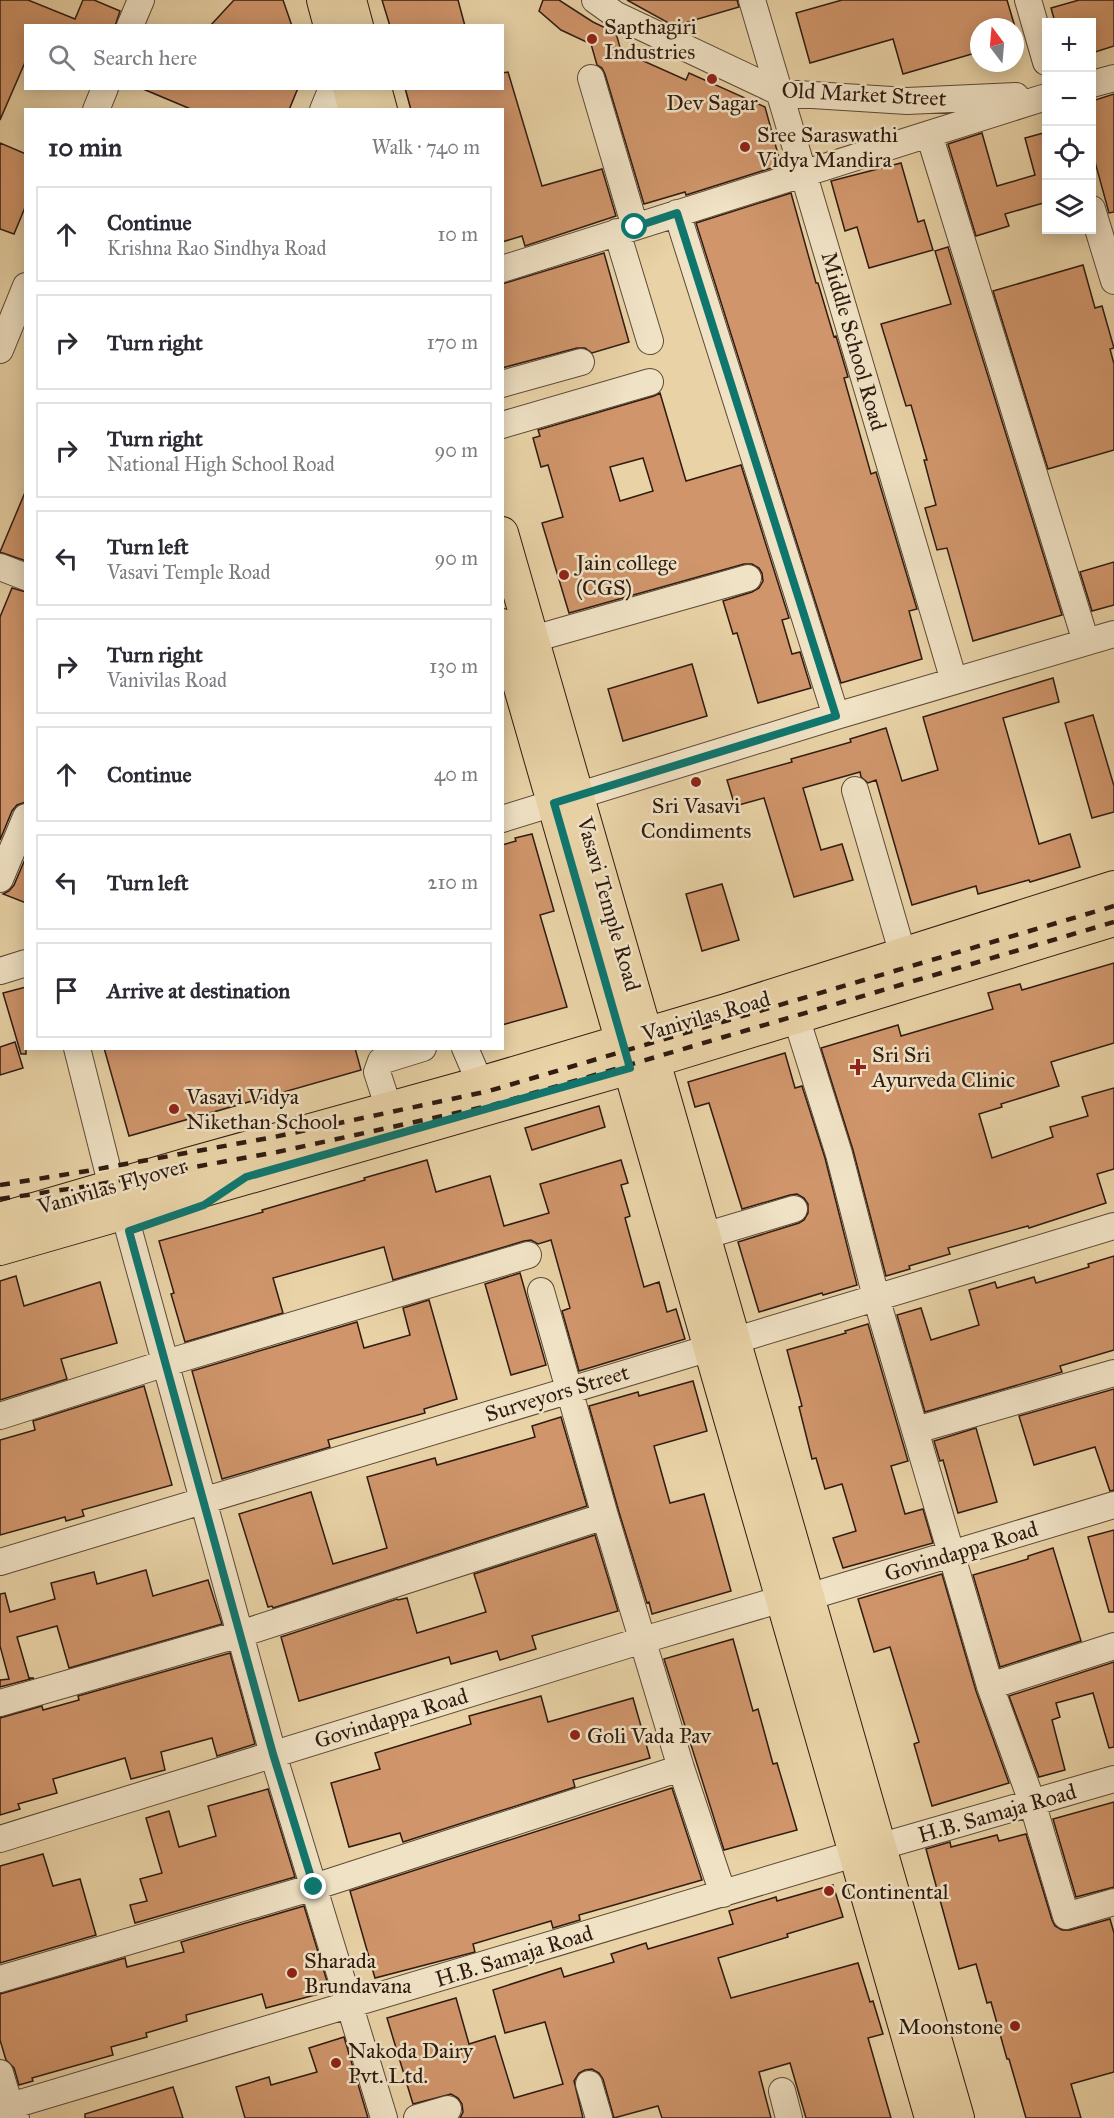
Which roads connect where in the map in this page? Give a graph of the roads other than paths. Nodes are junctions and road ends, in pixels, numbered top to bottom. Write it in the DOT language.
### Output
graph roads {
  1 [pos="141,0"];
  2 [pos="323,0"];
  3 [pos="350,0"];
  4 [pos="595,0"];
  5 [pos="752,0"];
  6 [pos="1028,0"];
  7 [pos="131,24"];
  8 [pos="329,24"];
  9 [pos="356,24"];
  10 [pos="1042,46"];
  11 [pos="591,78"];
  12 [pos="1114,78"];
  13 [pos="1096,83"];
  14 [pos="104,90"];
  15 [pos="331,90"];
  16 [pos="350,90"];
  17 [pos="376,90"];
  18 [pos="781,93"];
  19 [pos="1042,95"];
  20 [pos="1042,97"];
  21 [pos="97,108"];
  22 [pos="324,108"];
  23 [pos="354,108"];
  24 [pos="380,108"];
  25 [pos="929,134"];
  26 [pos="804,173"];
  27 [pos="677,213"];
  28 [pos="1096,221"];
  29 [pos="626,230"];
  30 [pos="504,268"];
  31 [pos="1114,281"];
  32 [pos="24,291"];
  33 [pos="650,341"];
  34 [pos="0,350"];
  35 [pos="581,362"];
  36 [pos="650,382"];
  37 [pos="504,383"];
  38 [pos="504,424"];
  39 [pos="504,546"];
  40 [pos="0,567"];
  41 [pos="508,574"];
  42 [pos="24,576"];
  43 [pos="748,578"];
  44 [pos="504,630"];
  45 [pos="1114,634"];
  46 [pos="533,639"];
  47 [pos="1086,642"];
  48 [pos="954,681"];
  49 [pos="836,716"];
  50 [pos="855,790"];
  51 [pos="566,799"];
  52 [pos="504,818"];
  53 [pos="24,822"];
  54 [pos="0,879"];
  55 [pos="1114,887"];
  56 [pos="1114,920"];
  57 [pos="903,955"];
  58 [pos="24,964"];
  59 [pos="0,971"];
  60 [pos="796,1017"];
  61 [pos="78,1050"];
  62 [pos="417,1050"];
  63 [pos="466,1050"];
  64 [pos="638,1051"];
  65 [pos="480,1083"];
  66 [pos="389,1109"];
  67 [pos="225,1154"];
  68 [pos="108,1171"];
  69 [pos="246,1177"];
  70 [pos="0,1201"];
  71 [pos="794,1209"];
  72 [pos="0,1219"];
  73 [pos="1114,1226"];
  74 [pos="129,1231"];
  75 [pos="704,1236"];
  76 [pos="0,1249"];
  77 [pos="528,1255"];
  78 [pos="0,1269"];
  79 [pos="541,1291"];
  80 [pos="876,1297"];
  81 [pos="722,1343"];
  82 [pos="166,1363"];
  83 [pos="1114,1373"];
  84 [pos="570,1389"];
  85 [pos="0,1416"];
  86 [pos="916,1430"];
  87 [pos="204,1500"];
  88 [pos="1114,1505"];
  89 [pos="605,1516"];
  90 [pos="950,1554"];
  91 [pos="0,1562"];
  92 [pos="795,1598"];
  93 [pos="240,1634"];
  94 [pos="642,1640"];
  95 [pos="1114,1646"];
  96 [pos="990,1686"];
  97 [pos="0,1703"];
  98 [pos="273,1754"];
  99 [pos="681,1768"];
  100 [pos="1114,1779"];
  101 [pos="1032,1802"];
  102 [pos="0,1839"];
  103 [pos="868,1850"];
  104 [pos="314,1887"];
  105 [pos="723,1894"];
  106 [pos="1114,1902"];
  107 [pos="0,1979"];
  108 [pos="349,2005"];
  109 [pos="0,2073"];
  110 [pos="589,2084"];
  111 [pos="782,2091"];
  112 [pos="448,2109"];
  113 [pos="9,2111"];
  114 [pos="384,2118"];
  115 [pos="417,2118"];
  116 [pos="599,2118"];
  117 [pos="789,2118"];
  118 [pos="931,2118"];
  119 [pos="958,2118"];
  1 -- 7 [label="street"];
  2 -- 8 [label="main road"];
  3 -- 9 [label="main road"];
  4 -- 18 [label="street, Old Market Street"];
  5 -- 18 [label="street, Middle School Road"];
  6 -- 10 [label="street"];
  11 -- 29 [label="street"];
  12 -- 13 [label="street"];
  14 -- 21 [label="street"];
  15 -- 22 [label="street"];
  16 -- 23 [label="main road"];
  17 -- 24 [label="main road"];
  18 -- 19 [label="street, Old Market Street"];
  18 -- 26 [label="street, Middle School Road"];
  20 -- 25 [label="street"];
  25 -- 26 [label="street"];
  25 -- 47 [label="street"];
  26 -- 27 [label="street"];
  26 -- 48 [label="street, Middle School Road"];
  27 -- 29 [label="street"];
  27 -- 49 [label="street"];
  28 -- 31 [label="street"];
  29 -- 30 [label="street"];
  29 -- 33 [label="street"];
  32 -- 34 [label="street"];
  35 -- 37 [label="street"];
  36 -- 38 [label="street"];
  39 -- 41 [label="main road, Vasavi Temple Road"];
  40 -- 42 [label="street"];
  41 -- 46 [label="main road, Vasavi Temple Road"];
  43 -- 46 [label="street"];
  44 -- 51 [label="main road, Vasavi Temple Road"];
  45 -- 47 [label="street"];
  46 -- 51 [label="main road, Vasavi Temple Road"];
  47 -- 48 [label="street"];
  48 -- 49 [label="street"];
  49 -- 51 [label="street"];
  50 -- 57 [label="street"];
  51 -- 52 [label="street"];
  51 -- 64 [label="main road, Vasavi Temple Road"];
  53 -- 54 [label="street"];
  55 -- 57 [label="main road, Vanivilas Road"];
  56 -- 60 [label="main road, Vanivilas Road"];
  57 -- 64 [label="main road, Vanivilas Road"];
  58 -- 59 [label="street"];
  60 -- 64 [label="main road, Vanivilas Road"];
  60 -- 80 [label="street"];
  61 -- 68 [label="street"];
  62 -- 66 [label="street"];
  63 -- 65 [label="street"];
  64 -- 65 [label="main road, Vanivilas Road"];
  64 -- 69 [label="main road, Vanivilas Road"];
  64 -- 75 [label="main road"];
  64 -- 81 [label="main road"];
  65 -- 66 [label="main road, Vanivilas Road"];
  66 -- 67 [label="main road, Vanivilas Road"];
  67 -- 68 [label="main road"];
  67 -- 72 [label="main road, Vanivilas Flyover"];
  68 -- 70 [label="main road"];
  69 -- 74 [label="main road"];
  69 -- 76 [label="main road, Vanivilas Flyover"];
  71 -- 75 [label="street"];
  73 -- 80 [label="street, Surveyors Street"];
  74 -- 78 [label="main road"];
  74 -- 82 [label="street"];
  75 -- 81 [label="main road"];
  77 -- 82 [label="street"];
  79 -- 84 [label="street"];
  80 -- 81 [label="street, Surveyors Street"];
  80 -- 86 [label="street"];
  81 -- 84 [label="street, Surveyors Street"];
  81 -- 92 [label="main road"];
  82 -- 85 [label="street"];
  82 -- 87 [label="street"];
  83 -- 86 [label="street"];
  84 -- 87 [label="street, Surveyors Street"];
  84 -- 89 [label="street"];
  86 -- 90 [label="street"];
  87 -- 91 [label="street, Surveyors Street"];
  87 -- 93 [label="street"];
  88 -- 90 [label="street, Govindappa Road"];
  89 -- 93 [label="street"];
  89 -- 94 [label="street"];
  90 -- 92 [label="street, Govindappa Road"];
  90 -- 96 [label="street"];
  92 -- 94 [label="street, Govindappa Road"];
  92 -- 103 [label="main road"];
  93 -- 97 [label="street"];
  93 -- 98 [label="street"];
  94 -- 98 [label="street, Govindappa Road"];
  94 -- 99 [label="street"];
  95 -- 96 [label="street"];
  96 -- 101 [label="street"];
  98 -- 102 [label="street, Govindappa Road"];
  98 -- 104 [label="street"];
  99 -- 104 [label="street"];
  99 -- 105 [label="street"];
  100 -- 101 [label="street, H.B. Samaja Road"];
  101 -- 103 [label="street, H.B. Samaja Road"];
  101 -- 106 [label="street"];
  103 -- 105 [label="street, H.B. Samaja Road"];
  103 -- 118 [label="main road"];
  103 -- 119 [label="main road"];
  104 -- 107 [label="street"];
  104 -- 108 [label="street"];
  105 -- 108 [label="street, H.B. Samaja Road"];
  108 -- 113 [label="street, H.B. Samaja Road"];
  108 -- 114 [label="street"];
  109 -- 113 [label="street"];
  110 -- 116 [label="street"];
  111 -- 117 [label="street"];
  112 -- 115 [label="street"];
}
